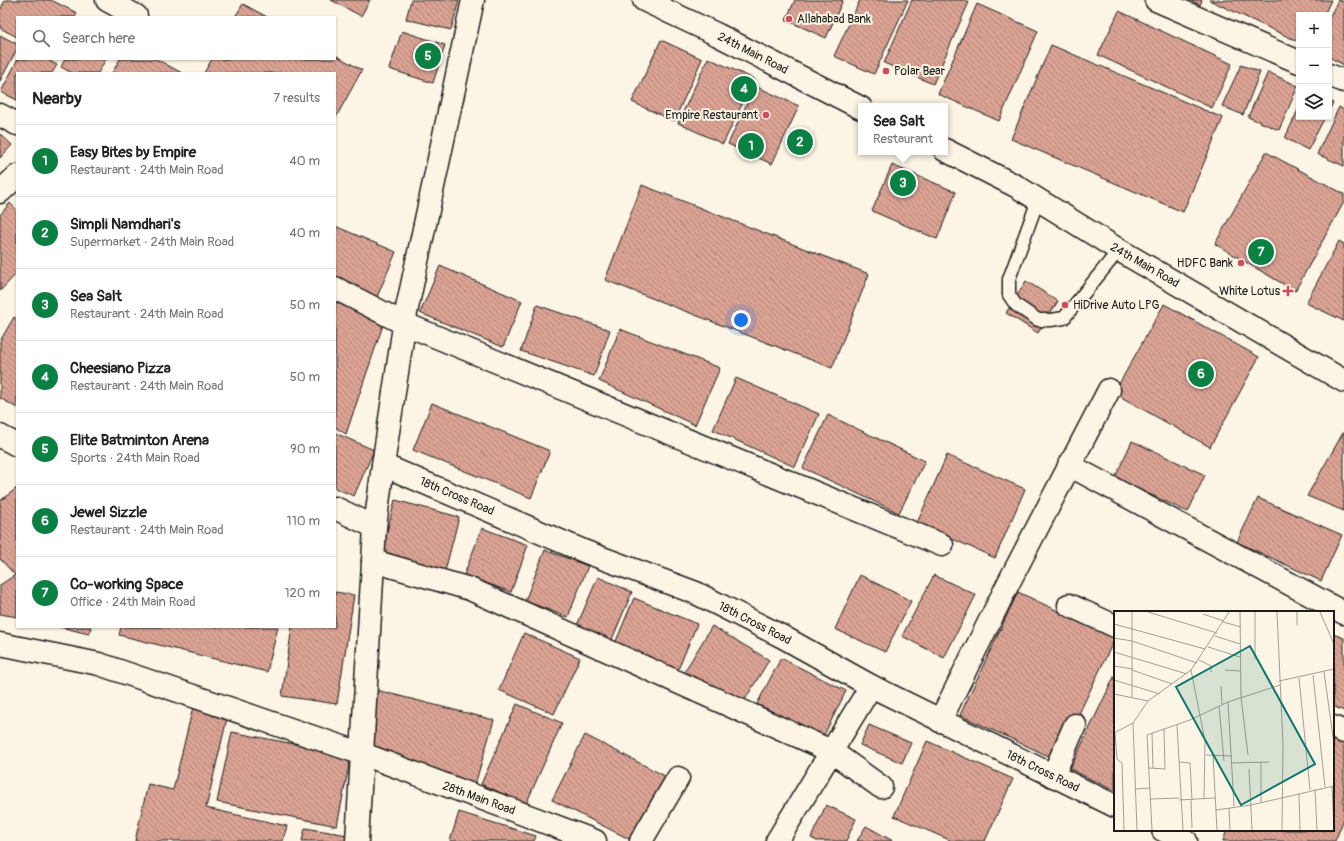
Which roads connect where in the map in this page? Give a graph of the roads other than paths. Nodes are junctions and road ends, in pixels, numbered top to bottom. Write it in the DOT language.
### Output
graph roads {
  1 [pos="107,0"];
  2 [pos="473,0"];
  3 [pos="644,0"];
  4 [pos="1156,0"];
  5 [pos="138,16"];
  6 [pos="1296,61"];
  7 [pos="1332,76"];
  8 [pos="1344,81"];
  9 [pos="858,106"];
  10 [pos="0,115"];
  11 [pos="16,123"];
  12 [pos="948,152"];
  13 [pos="16,177"];
  14 [pos="0,192"];
  15 [pos="1038,200"];
  16 [pos="1119,250"];
  17 [pos="336,289"];
  18 [pos="405,324"];
  19 [pos="1344,381"];
  20 [pos="1109,390"];
  21 [pos="0,436"];
  22 [pos="16,444"];
  23 [pos="383,465"];
  24 [pos="1069,465"];
  25 [pos="336,508"];
  26 [pos="375,527"];
  27 [pos="942,545"];
  28 [pos="373,561"];
  29 [pos="1069,605"];
  30 [pos="1344,613"];
  31 [pos="1114,626"];
  32 [pos="0,644"];
  33 [pos="871,686"];
  34 [pos="940,721"];
  35 [pos="1075,725"];
  36 [pos="1334,727"];
  37 [pos="1344,732"];
  38 [pos="831,752"];
  39 [pos="363,754"];
  40 [pos="1053,776"];
  41 [pos="678,778"];
  42 [pos="881,787"];
  43 [pos="1114,806"];
  44 [pos="1165,831"];
  45 [pos="358,841"];
  46 [pos="595,841"];
  47 [pos="642,841"];
  48 [pos="777,841"];
  49 [pos="1186,841"];
  1 -- 5 [label="street"];
  2 -- 18 [label="street"];
  3 -- 9 [label="street, 24th Main Road"];
  4 -- 6 [label="street"];
  7 -- 8 [label="street"];
  10 -- 11 [label="street"];
  12 -- 15 [label="street, 24th Main Road"];
  13 -- 14 [label="street"];
  15 -- 16 [label="street, 24th Main Road"];
  15 -- 16 [label="lane"];
  16 -- 19 [label="street, 24th Main Road"];
  17 -- 18 [label="street"];
  18 -- 23 [label="street"];
  18 -- 27 [label="street"];
  20 -- 24 [label="street"];
  21 -- 22 [label="street"];
  23 -- 26 [label="street"];
  23 -- 33 [label="street, 18th Cross Road"];
  24 -- 30 [label="street"];
  24 -- 34 [label="street"];
  25 -- 26 [label="street"];
  26 -- 28 [label="street"];
  28 -- 38 [label="street"];
  28 -- 39 [label="street"];
  29 -- 31 [label="street"];
  32 -- 39 [label="street, 28th Main Road"];
  33 -- 34 [label="street, 18th Cross Road"];
  33 -- 38 [label="street"];
  34 -- 40 [label="street, 18th Cross Road"];
  35 -- 40 [label="street"];
  36 -- 37 [label="street"];
  38 -- 42 [label="street"];
  38 -- 48 [label="street"];
  39 -- 45 [label="street"];
  39 -- 46 [label="street, 28th Main Road"];
  40 -- 43 [label="street, 18th Cross Road"];
  41 -- 47 [label="street"];
  44 -- 49 [label="street"];
}
